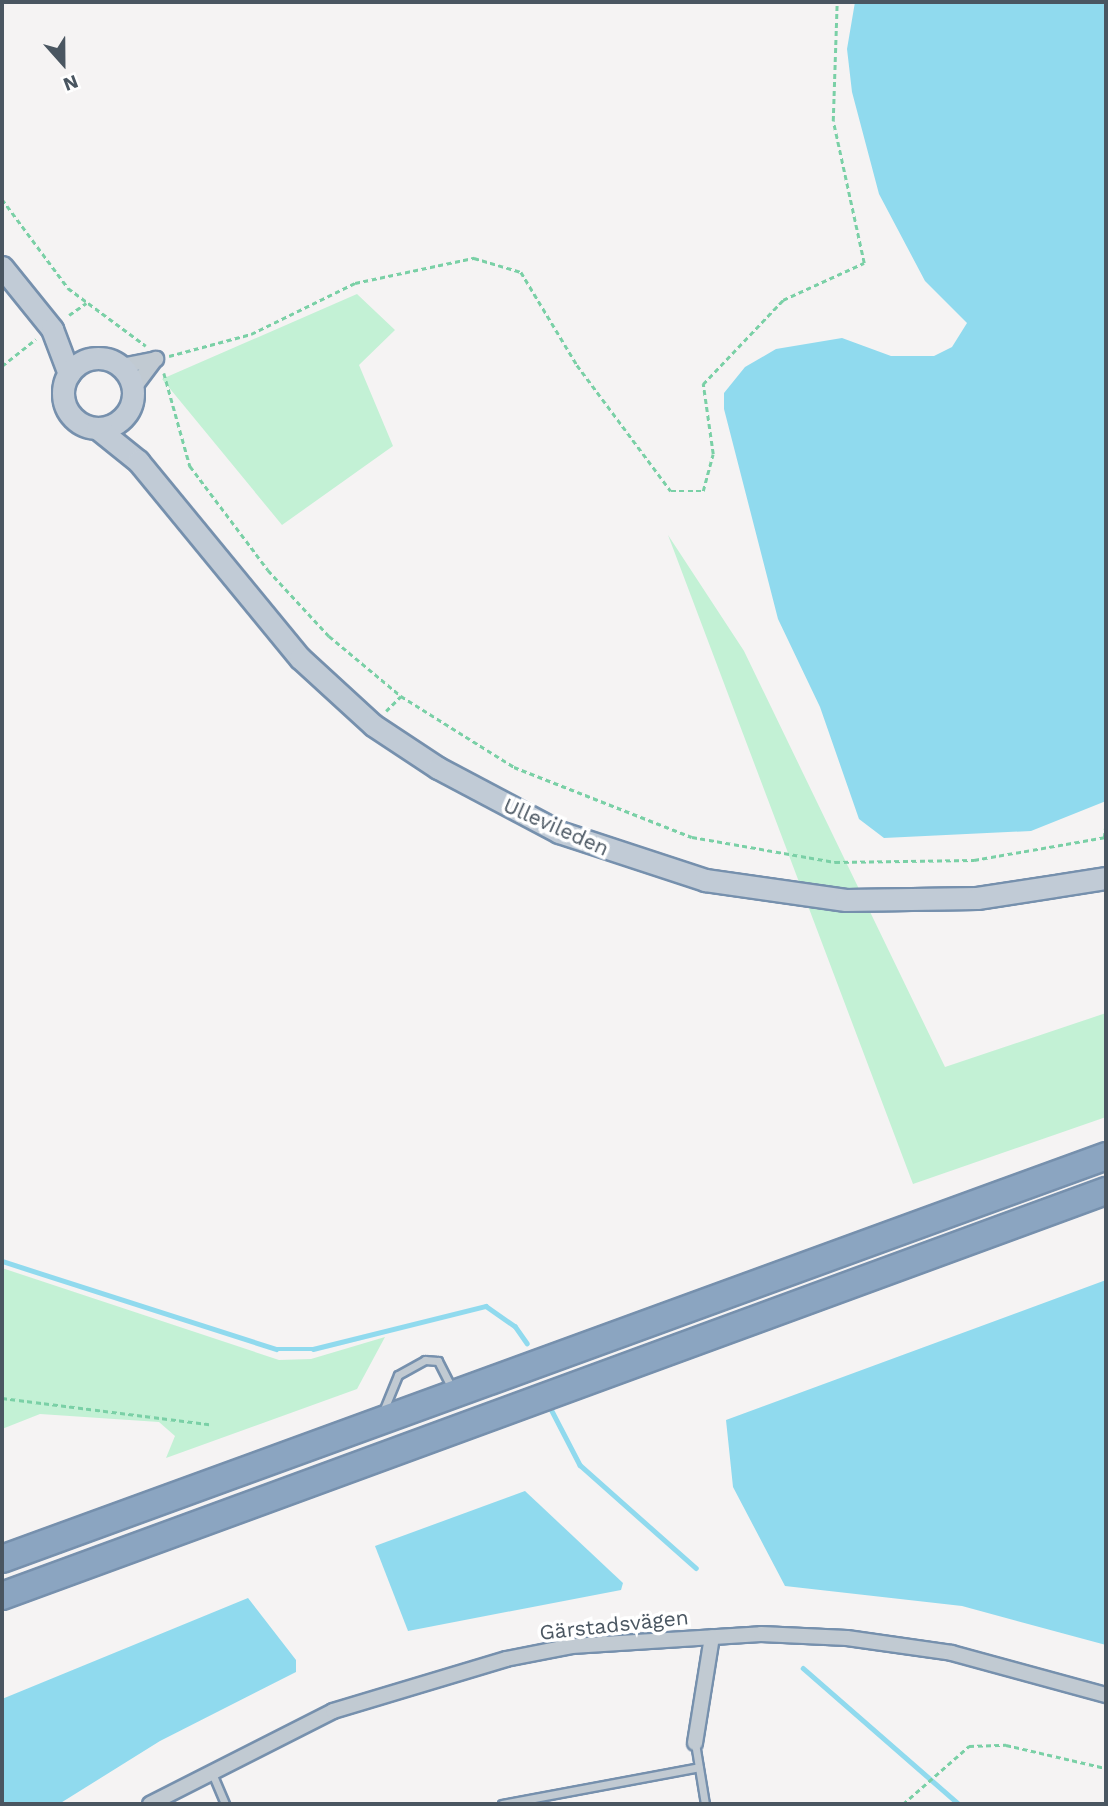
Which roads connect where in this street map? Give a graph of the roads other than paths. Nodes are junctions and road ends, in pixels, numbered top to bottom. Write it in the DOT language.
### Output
graph roads {
  1 [pos="2,267"];
  2 [pos="44,334"];
  3 [pos="93,358"];
  4 [pos="121,366"];
  5 [pos="69,374"];
  6 [pos="133,389"];
  7 [pos="124,416"];
  8 [pos="97,428"];
  9 [pos="138,461"];
  10 [pos="1106,878"];
  11 [pos="1106,1156"];
  12 [pos="1106,1191"];
  13 [pos="459,1407"];
  14 [pos="381,1418"];
  15 [pos="2,1559"];
  16 [pos="2,1596"];
  17 [pos="712,1637"];
  18 [pos="1106,1695"];
  19 [pos="695,1743"];
  20 [pos="699,1767"];
  21 [pos="211,1769"];
  22 [pos="150,1804"];
  23 [pos="225,1804"];
  24 [pos="502,1804"];
  25 [pos="705,1804"];
  1 -- 2 [label="main road"];
  2 -- 3 [label="main road"];
  2 -- 5 [label="main road"];
  3 -- 4 [label="main road"];
  3 -- 5 [label="main road"];
  4 -- 6 [label="main road"];
  4 -- 6 [label="street"];
  5 -- 8 [label="main road"];
  6 -- 7 [label="main road"];
  7 -- 8 [label="main road"];
  7 -- 9 [label="main road, Ullevileden"];
  8 -- 9 [label="main road, Ullevileden"];
  9 -- 10 [label="main road, Ullevileden"];
  11 -- 13 [label="highway"];
  12 -- 13 [label="highway"];
  13 -- 14 [label="highway"];
  13 -- 14 [label="lane"];
  13 -- 16 [label="highway"];
  14 -- 15 [label="highway"];
  17 -- 18 [label="street, Gärstadsvägen"];
  17 -- 19 [label="street"];
  17 -- 21 [label="street, Gärstadsvägen"];
  19 -- 20 [label="lane"];
  20 -- 24 [label="lane"];
  20 -- 25 [label="lane"];
  21 -- 22 [label="street, Gärstadsvägen"];
  21 -- 23 [label="lane"];
}
